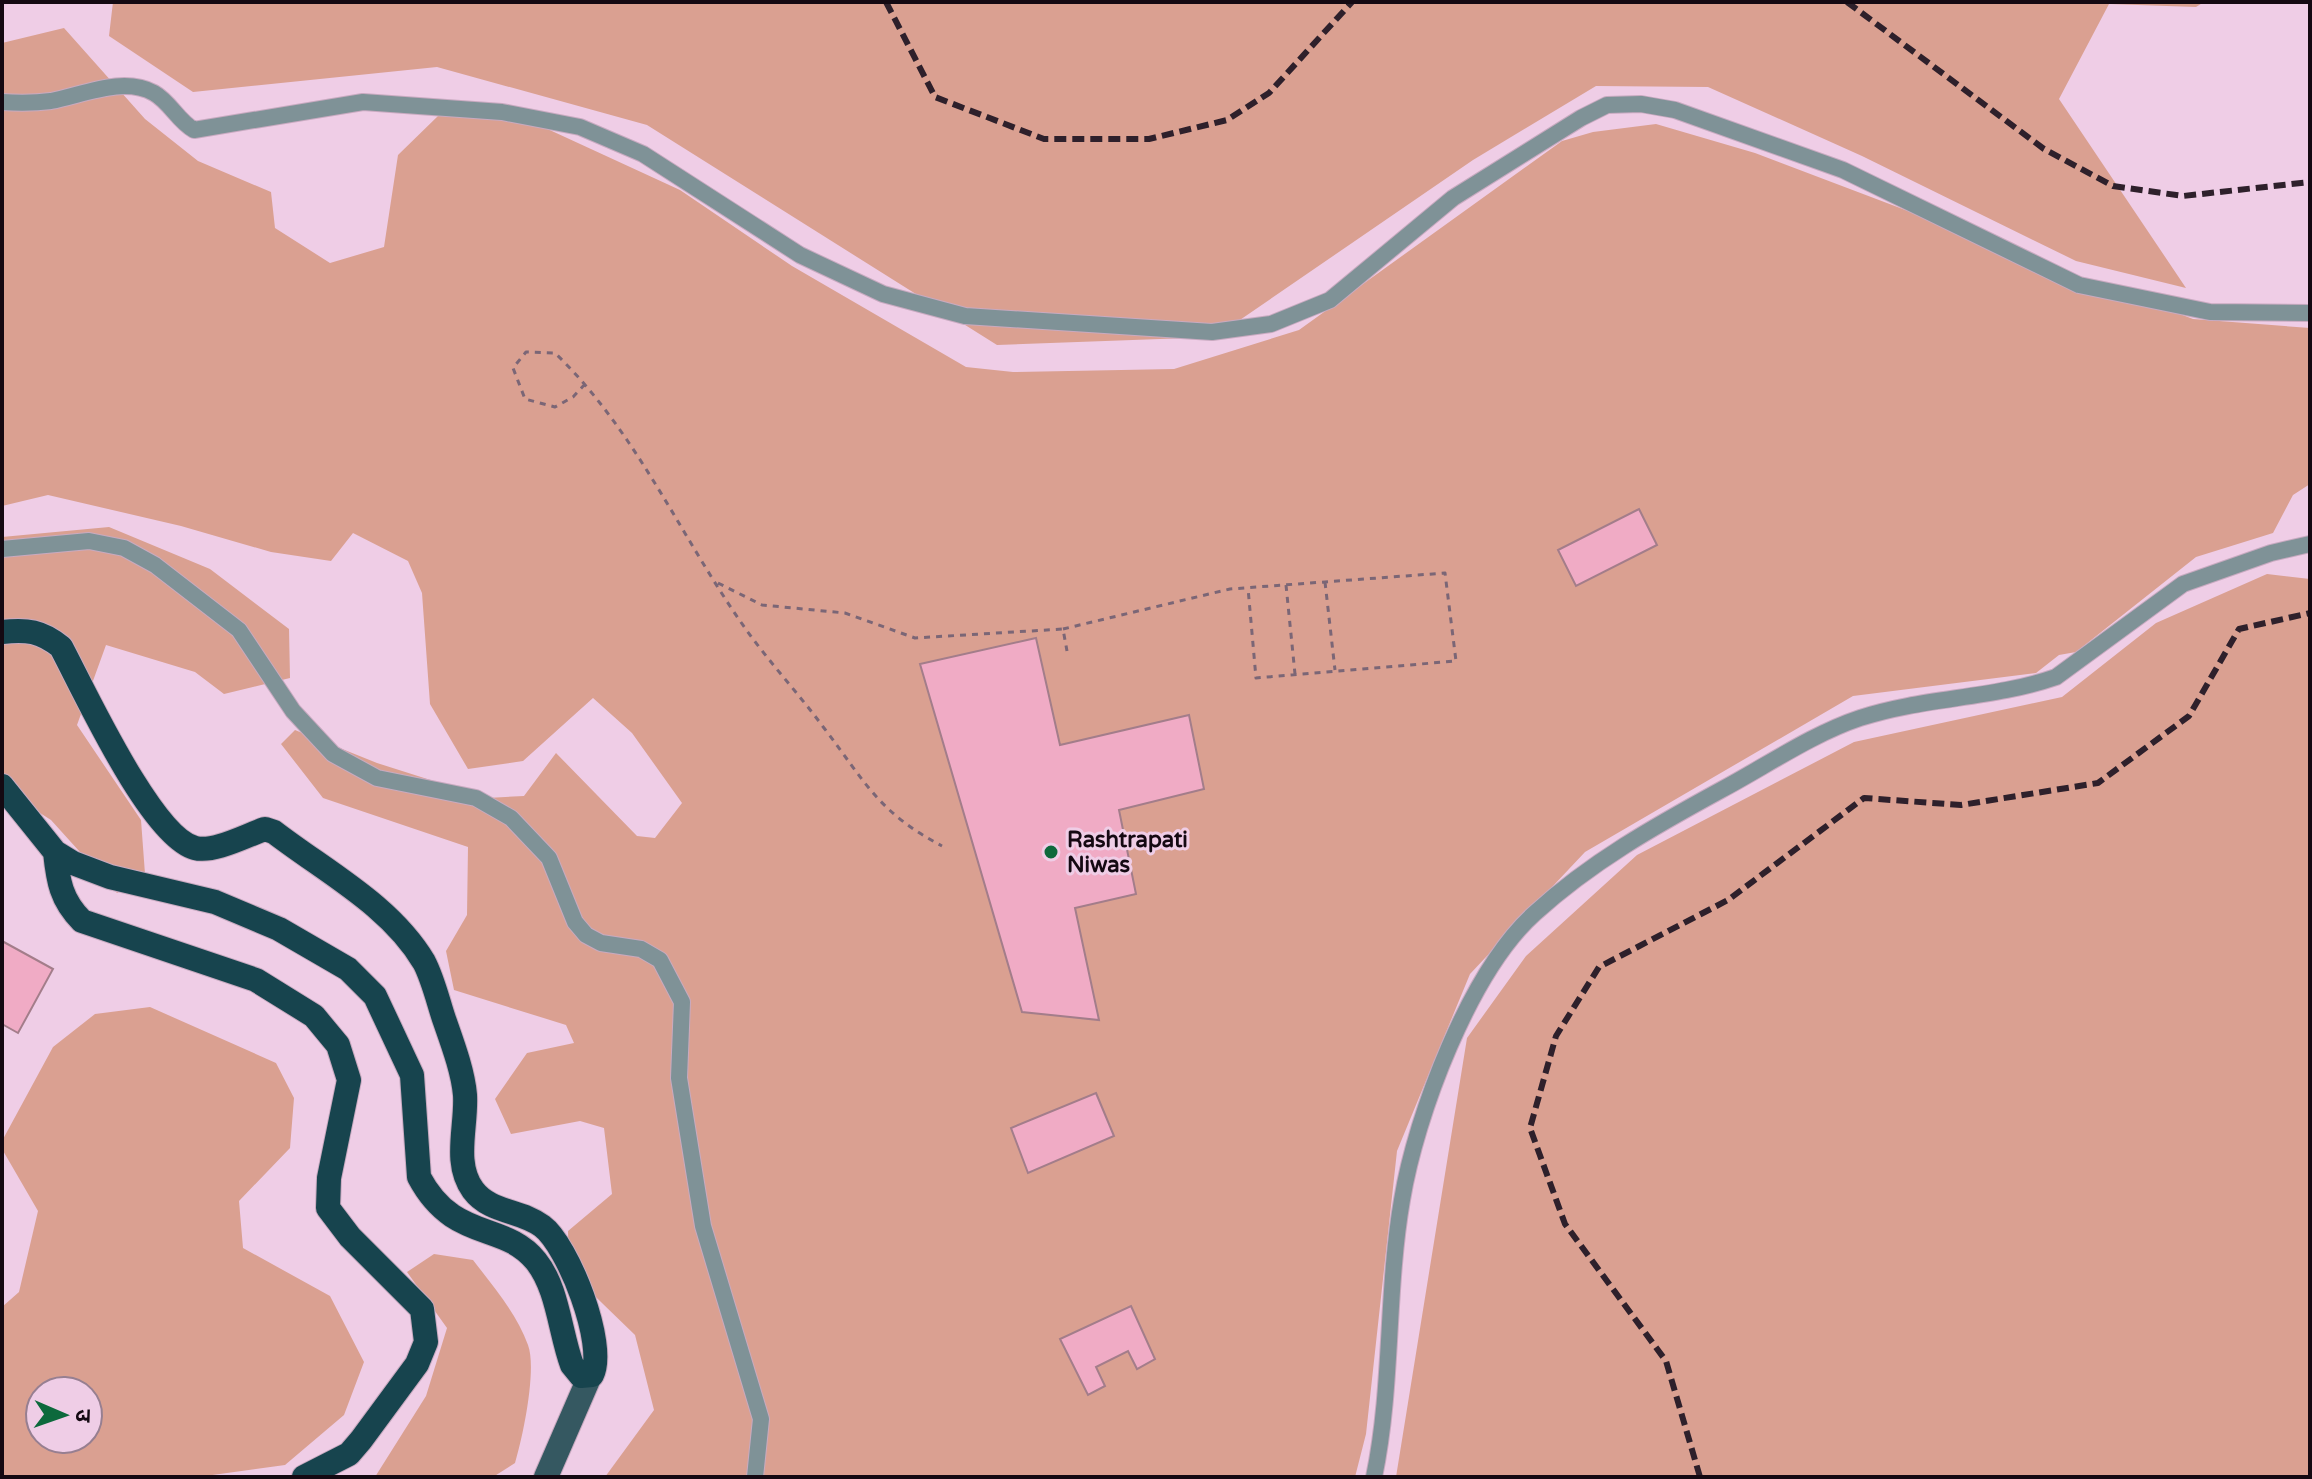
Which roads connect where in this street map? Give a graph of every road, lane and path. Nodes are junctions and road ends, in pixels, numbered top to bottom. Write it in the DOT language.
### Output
graph roads {
  1 [pos="2,102"];
  2 [pos="2310,313"];
  3 [pos="585,384"];
  4 [pos="2310,544"];
  5 [pos="2,549"];
  6 [pos="1325,582"];
  7 [pos="718,583"];
  8 [pos="1286,585"];
  9 [pos="1248,588"];
  10 [pos="1063,629"];
  11 [pos="2,632"];
  12 [pos="1067,651"];
  13 [pos="1335,671"];
  14 [pos="1295,674"];
  15 [pos="2,786"];
  16 [pos="942,846"];
  17 [pos="55,852"];
  18 [pos="589,1378"];
  19 [pos="304,1477"];
  20 [pos="546,1477"];
  21 [pos="755,1477"];
  22 [pos="1374,1477"];
  1 -- 2 [label="street"];
  3 -- 3 [label="path"];
  3 -- 7 [label="path"];
  4 -- 22 [label="street"];
  5 -- 21 [label="street"];
  6 -- 8 [label="path"];
  6 -- 13 [label="path"];
  6 -- 13 [label="path"];
  7 -- 10 [label="path"];
  7 -- 16 [label="path"];
  8 -- 9 [label="path"];
  8 -- 14 [label="path"];
  9 -- 10 [label="path"];
  9 -- 14 [label="path"];
  10 -- 12 [label="path"];
  11 -- 18 [label="highway"];
  13 -- 14 [label="path"];
  15 -- 17 [label="highway"];
  17 -- 18 [label="highway"];
  17 -- 19 [label="highway"];
  18 -- 20 [label="main road"];
}
